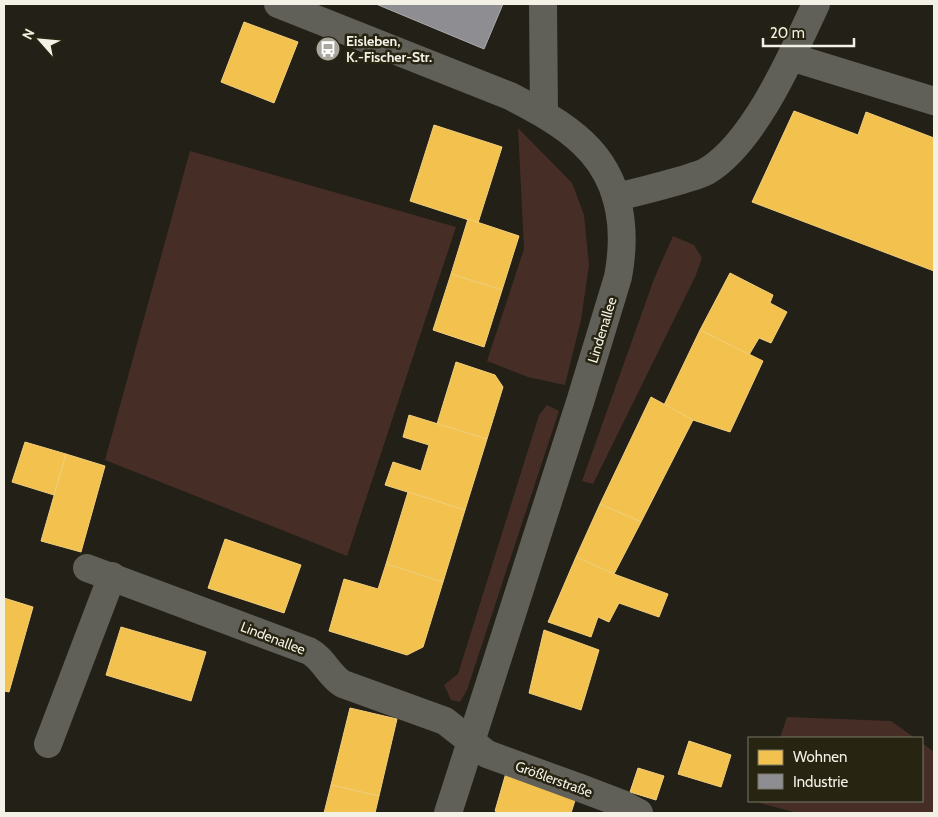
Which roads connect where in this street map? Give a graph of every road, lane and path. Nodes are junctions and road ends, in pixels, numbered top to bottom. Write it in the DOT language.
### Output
graph roads {
  1 [pos="278,4"];
  2 [pos="542,4"];
  3 [pos="816,4"];
  4 [pos="791,57"];
  5 [pos="934,101"];
  6 [pos="544,114"];
  7 [pos="616,198"];
  8 [pos="471,741"];
  9 [pos="48,744"];
  10 [pos="448,813"];
  11 [pos="639,813"];
  1 -- 6 [label="street, Lindenallee"];
  2 -- 6 [label="street"];
  3 -- 4 [label="street"];
  4 -- 5 [label="street"];
  4 -- 7 [label="street"];
  6 -- 7 [label="street, Lindenallee"];
  7 -- 8 [label="street, Lindenallee"];
  8 -- 9 [label="street, Lindenallee"];
  8 -- 10 [label="street, Lindenallee"];
  8 -- 11 [label="street, Größlerstraße"];
}
